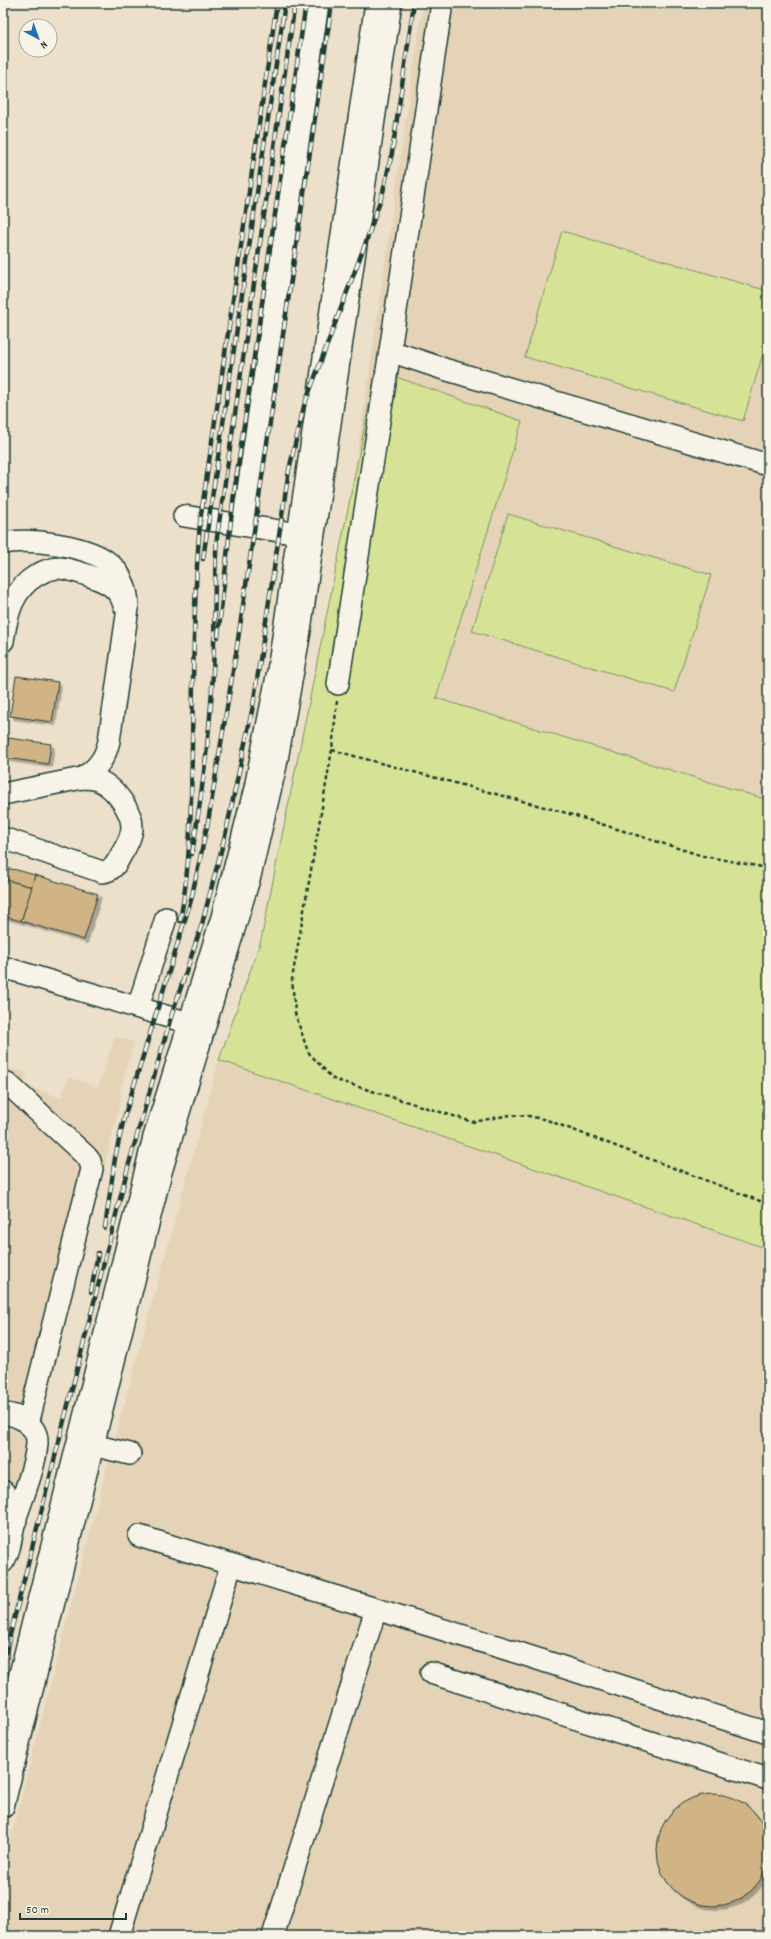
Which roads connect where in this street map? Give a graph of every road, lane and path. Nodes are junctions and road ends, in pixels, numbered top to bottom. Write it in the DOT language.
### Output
graph roads {
  1 [pos="318,3"];
  2 [pos="376,3"];
  3 [pos="391,3"];
  4 [pos="442,3"];
  5 [pos="390,351"];
  6 [pos="768,465"];
  7 [pos="184,516"];
  8 [pos="243,525"];
  9 [pos="306,535"];
  10 [pos="3,543"];
  11 [pos="127,622"];
  12 [pos="3,641"];
  13 [pos="338,684"];
  14 [pos="332,750"];
  15 [pos="82,778"];
  16 [pos="3,794"];
  17 [pos="3,838"];
  18 [pos="768,868"];
  19 [pos="166,918"];
  20 [pos="3,966"];
  21 [pos="138,1007"];
  22 [pos="197,1025"];
  23 [pos="3,1082"];
  24 [pos="768,1204"];
  25 [pos="3,1414"];
  26 [pos="28,1424"];
  27 [pos="85,1443"];
  28 [pos="130,1454"];
  29 [pos="3,1491"];
  30 [pos="16,1520"];
  31 [pos="139,1536"];
  32 [pos="3,1562"];
  33 [pos="231,1565"];
  34 [pos="376,1609"];
  35 [pos="431,1673"];
  36 [pos="768,1733"];
  37 [pos="3,1742"];
  38 [pos="768,1779"];
  39 [pos="3,1807"];
  40 [pos="119,1936"];
  41 [pos="273,1936"];
  1 -- 8 [label="lane"];
  2 -- 9 [label="lane"];
  3 -- 9 [label="lane"];
  4 -- 5 [label="lane"];
  5 -- 6 [label="lane"];
  5 -- 13 [label="lane"];
  7 -- 8 [label="lane"];
  8 -- 9 [label="lane"];
  9 -- 22 [label="lane"];
  10 -- 11 [label="lane"];
  11 -- 12 [label="lane"];
  11 -- 15 [label="lane"];
  13 -- 14 [label="path"];
  14 -- 18 [label="path"];
  14 -- 24 [label="path"];
  15 -- 16 [label="lane"];
  15 -- 17 [label="lane"];
  19 -- 21 [label="lane"];
  20 -- 21 [label="lane"];
  21 -- 22 [label="lane"];
  22 -- 27 [label="lane"];
  23 -- 26 [label="lane"];
  25 -- 26 [label="lane"];
  26 -- 30 [label="lane"];
  27 -- 28 [label="lane"];
  27 -- 37 [label="lane"];
  27 -- 39 [label="lane"];
  29 -- 30 [label="lane"];
  30 -- 32 [label="lane"];
  31 -- 33 [label="lane"];
  33 -- 34 [label="lane"];
  33 -- 40 [label="lane"];
  34 -- 36 [label="lane"];
  34 -- 41 [label="lane"];
  35 -- 38 [label="lane"];
}
